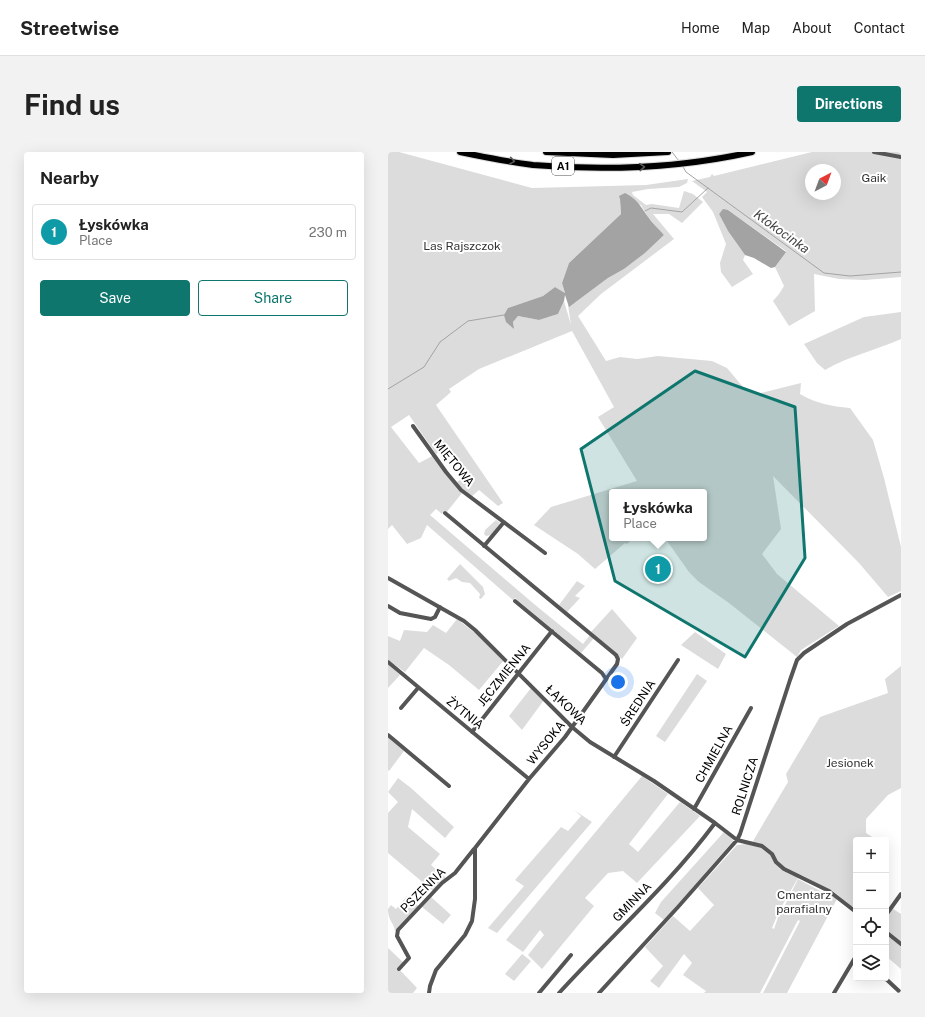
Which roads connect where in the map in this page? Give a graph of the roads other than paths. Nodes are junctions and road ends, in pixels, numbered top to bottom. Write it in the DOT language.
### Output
graph roads {
  1 [pos="460,152"];
  2 [pos="546,152"];
  3 [pos="668,152"];
  4 [pos="752,152"];
  5 [pos="874,152"];
  6 [pos="658,153"];
  7 [pos="901,157"];
  8 [pos="413,426"];
  9 [pos="445,513"];
  10 [pos="504,522"];
  11 [pos="484,546"];
  12 [pos="545,553"];
  13 [pos="388,578"];
  14 [pos="901,595"];
  15 [pos="515,601"];
  16 [pos="388,606"];
  17 [pos="440,607"];
  18 [pos="552,631"];
  19 [pos="678,660"];
  20 [pos="388,662"];
  21 [pos="519,672"];
  22 [pos="606,678"];
  23 [pos="418,688"];
  24 [pos="401,708"];
  25 [pos="751,708"];
  26 [pos="572,727"];
  27 [pos="472,732"];
  28 [pos="388,735"];
  29 [pos="614,757"];
  30 [pos="529,779"];
  31 [pos="450,786"];
  32 [pos="694,809"];
  33 [pos="715,823"];
  34 [pos="737,840"];
  35 [pos="475,848"];
  36 [pos="901,894"];
  37 [pos="853,910"];
  38 [pos="889,911"];
  39 [pos="889,934"];
  40 [pos="901,944"];
  41 [pos="571,955"];
  42 [pos="853,961"];
  43 [pos="399,969"];
  44 [pos="888,981"];
  45 [pos="901,992"];
  46 [pos="429,993"];
  47 [pos="539,993"];
  48 [pos="559,993"];
  49 [pos="599,993"];
  50 [pos="834,993"];
  1 -- 4 [label="highway, A1, one-way"];
  2 -- 6 [label="highway, A1"];
  3 -- 6 [label="highway, A1"];
  5 -- 7 [label="street"];
  8 -- 10 [label="street, MIĘTOWA"];
  9 -- 11 [label="street, WYSOKA"];
  10 -- 11 [label="street"];
  10 -- 12 [label="street, MIĘTOWA"];
  11 -- 22 [label="street, WYSOKA"];
  13 -- 17 [label="street, ŁĄKOWA"];
  14 -- 34 [label="street, ROLNICZA"];
  15 -- 18 [label="street"];
  16 -- 17 [label="street"];
  17 -- 21 [label="street, ŁĄKOWA"];
  18 -- 21 [label="street, JĘCZMIENNA"];
  18 -- 22 [label="street"];
  19 -- 29 [label="street, ŚREDNIA"];
  20 -- 23 [label="street, ŻYTNIA"];
  21 -- 26 [label="street, ŁĄKOWA"];
  21 -- 27 [label="street, JĘCZMIENNA"];
  22 -- 26 [label="street, WYSOKA"];
  23 -- 24 [label="street"];
  23 -- 27 [label="street, ŻYTNIA"];
  25 -- 32 [label="street, CHMIELNA"];
  26 -- 29 [label="street, ŁĄKOWA"];
  26 -- 30 [label="street, WYSOKA"];
  27 -- 30 [label="street, ŻYTNIA"];
  28 -- 31 [label="street"];
  29 -- 32 [label="street, ŁĄKOWA"];
  30 -- 35 [label="street, WYSOKA"];
  32 -- 33 [label="street, ŁĄKOWA"];
  33 -- 34 [label="street, ŁĄKOWA"];
  33 -- 48 [label="street, GMINNA"];
  34 -- 37 [label="street"];
  34 -- 49 [label="street, ROLNICZA"];
  35 -- 43 [label="street, PSZENNA"];
  35 -- 46 [label="street"];
  36 -- 38 [label="street"];
  39 -- 40 [label="street"];
  41 -- 47 [label="street"];
  42 -- 50 [label="street"];
  44 -- 45 [label="street"];
}
